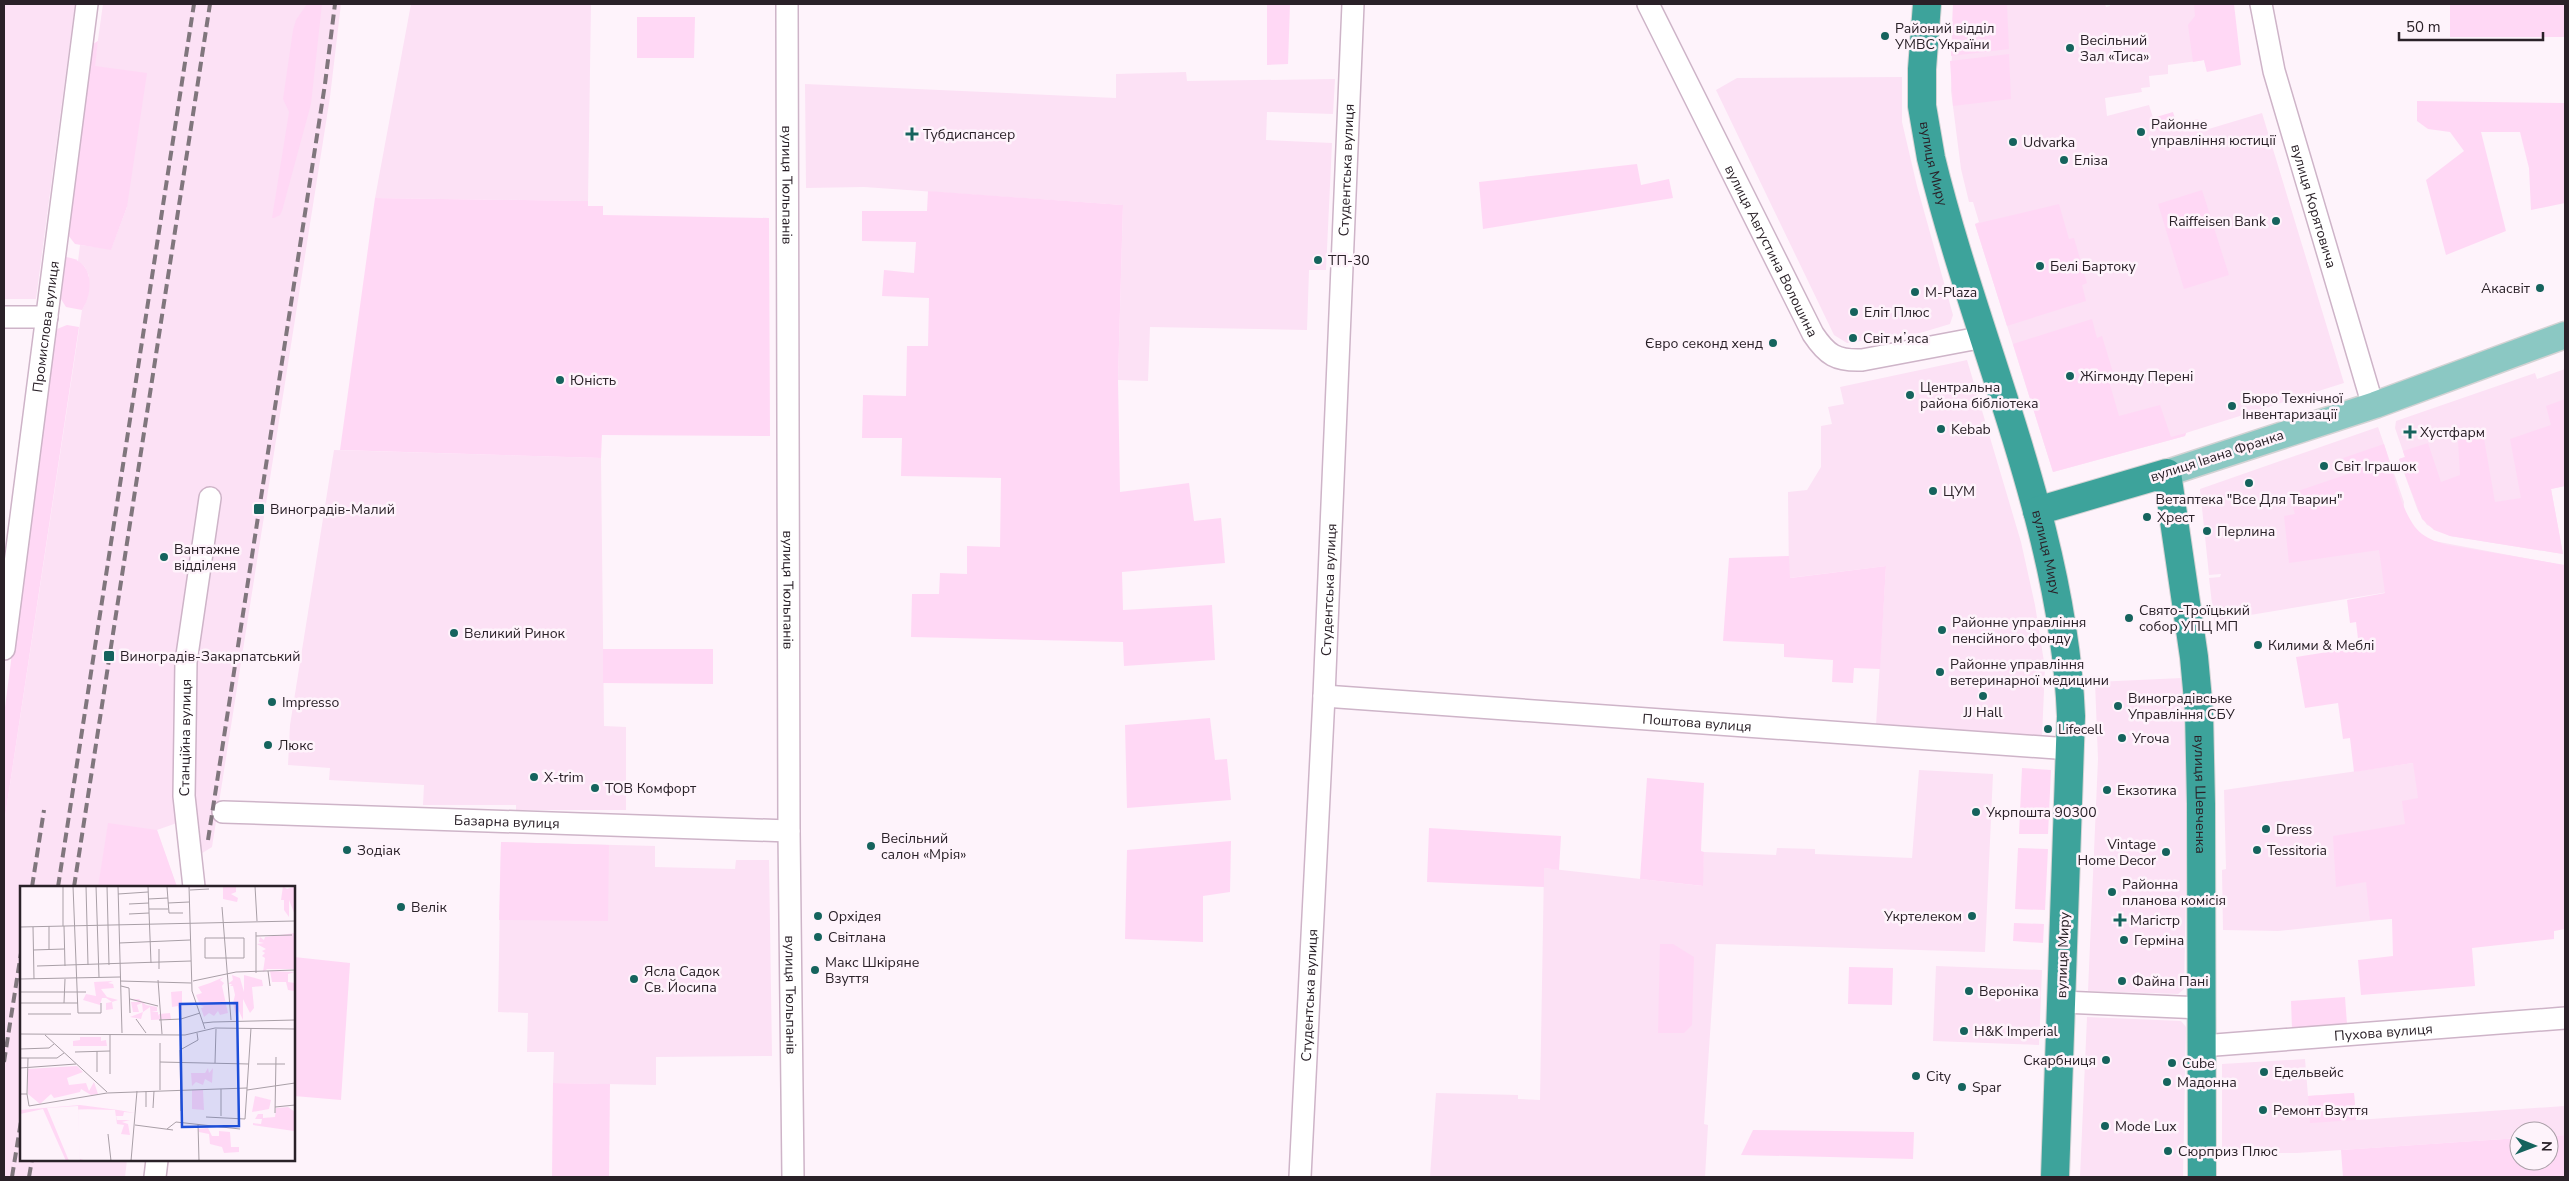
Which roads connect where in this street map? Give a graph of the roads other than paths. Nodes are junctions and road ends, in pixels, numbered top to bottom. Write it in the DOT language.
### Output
graph roads {
  1 [pos="87,4"];
  2 [pos="787,4"];
  3 [pos="1353,4"];
  4 [pos="1648,4"];
  5 [pos="1927,4"];
  6 [pos="2261,4"];
  7 [pos="4,317"];
  8 [pos="47,317"];
  9 [pos="2565,335"];
  10 [pos="1984,337"];
  11 [pos="2373,406"];
  12 [pos="2167,473"];
  13 [pos="210,498"];
  14 [pos="2037,511"];
  15 [pos="4,649"];
  16 [pos="1324,696"];
  17 [pos="2070,749"];
  18 [pos="223,812"];
  19 [pos="789,831"];
  20 [pos="194,886"];
  21 [pos="2062,1002"];
  22 [pos="2202,1008"];
  23 [pos="2565,1018"];
  24 [pos="2202,1046"];
  25 [pos="157,1161"];
  26 [pos="155,1177"];
  27 [pos="793,1177"];
  28 [pos="1300,1177"];
  29 [pos="2055,1177"];
  30 [pos="2202,1177"];
  1 -- 8 [label="street, Промислова вулиця"];
  2 -- 19 [label="street, вулиця Тюльпанів"];
  3 -- 16 [label="street, Студентська вулиця"];
  4 -- 10 [label="street, вулиця Августина Волошина"];
  5 -- 10 [label="highway, вулиця Миру"];
  6 -- 11 [label="street, вулиця Корятовича"];
  7 -- 8 [label="street"];
  8 -- 15 [label="street, Промислова вулиця"];
  9 -- 11 [label="main road, вулиця Івана Франка"];
  10 -- 14 [label="highway, вулиця Миру"];
  11 -- 12 [label="main road, вулиця Івана Франка"];
  12 -- 14 [label="highway, вулиця Івана Франка"];
  12 -- 22 [label="highway, вулиця Шевченка"];
  13 -- 20 [label="street, Станційна вулиця"];
  14 -- 17 [label="highway, вулиця Миру"];
  16 -- 17 [label="street, Поштова вулиця"];
  16 -- 28 [label="street, Студентська вулиця"];
  17 -- 21 [label="highway, вулиця Миру"];
  18 -- 19 [label="street, Базарна вулиця"];
  19 -- 27 [label="street, вулиця Тюльпанів"];
  21 -- 22 [label="street"];
  21 -- 29 [label="highway, вулиця Миру"];
  22 -- 24 [label="highway, вулиця Шевченка"];
  23 -- 24 [label="street, Пухова вулиця"];
  24 -- 30 [label="highway, вулиця Шевченка"];
  25 -- 26 [label="street"];
}
